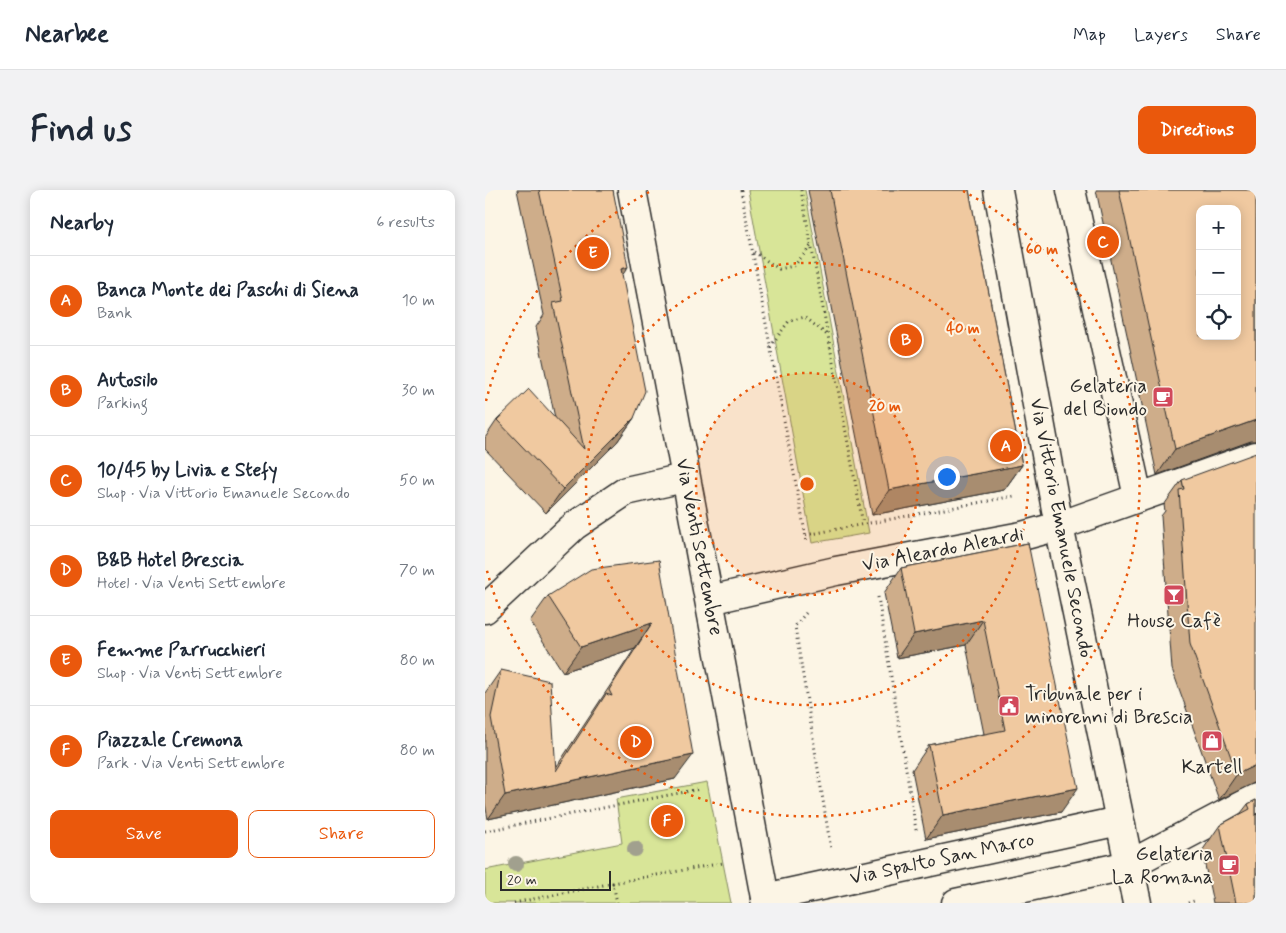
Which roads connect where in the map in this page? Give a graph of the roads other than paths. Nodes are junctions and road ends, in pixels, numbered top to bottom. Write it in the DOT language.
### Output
graph roads {
  1 [pos="632,190"];
  2 [pos="998,190"];
  3 [pos="1071,190"];
  4 [pos="1256,456"];
  5 [pos="684,478"];
  6 [pos="1138,497"];
  7 [pos="1059,526"];
  8 [pos="711,600"];
  9 [pos="485,609"];
  10 [pos="1256,798"];
  11 [pos="1119,821"];
  12 [pos="1129,865"];
  13 [pos="766,901"];
  14 [pos="956,903"];
  15 [pos="1137,903"];
  1 -- 5 [label="street, Via Venti Settembre"];
  2 -- 7 [label="street, Via Vittorio Emanuele Secondo"];
  3 -- 6 [label="street"];
  4 -- 6 [label="street, Via Aleardo Aleardi"];
  5 -- 8 [label="street, Via Venti Settembre"];
  5 -- 9 [label="street"];
  6 -- 7 [label="street, Via Aleardo Aleardi"];
  7 -- 8 [label="street, Via Aleardo Aleardi"];
  7 -- 11 [label="street, Via Vittorio Emanuele Secondo"];
  8 -- 13 [label="street, Via Venti Settembre"];
  10 -- 12 [label="street"];
  11 -- 12 [label="street, Via Vittorio Emanuele Secondo"];
  11 -- 13 [label="street, Via Spalto San Marco"];
  12 -- 14 [label="street"];
  12 -- 15 [label="street"];
}
